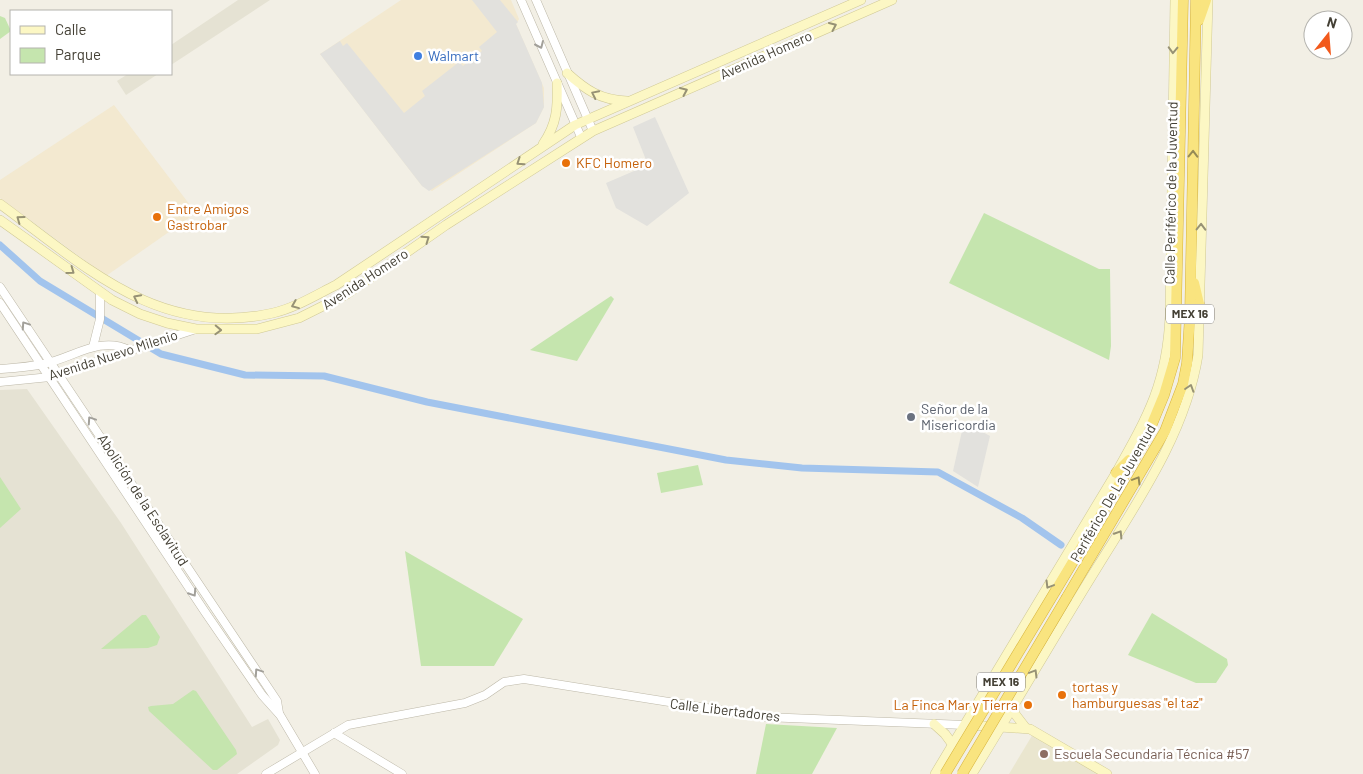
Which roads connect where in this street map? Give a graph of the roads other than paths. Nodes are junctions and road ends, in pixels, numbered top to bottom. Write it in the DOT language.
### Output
graph roads {
  1 [pos="521,0"];
  2 [pos="536,0"];
  3 [pos="861,0"];
  4 [pos="892,0"];
  5 [pos="1177,0"];
  6 [pos="1196,0"];
  7 [pos="1207,0"];
  8 [pos="1196,28"];
  9 [pos="567,73"];
  10 [pos="557,83"];
  11 [pos="634,100"];
  12 [pos="1172,109"];
  13 [pos="586,119"];
  14 [pos="1180,123"];
  15 [pos="575,125"];
  16 [pos="593,130"];
  17 [pos="581,137"];
  18 [pos="541,148"];
  19 [pos="0,204"];
  20 [pos="0,220"];
  21 [pos="1191,270"];
  22 [pos="0,287"];
  23 [pos="100,292"];
  24 [pos="0,303"];
  25 [pos="1200,304"];
  26 [pos="196,328"];
  27 [pos="92,347"];
  28 [pos="128,350"];
  29 [pos="51,362"];
  30 [pos="42,365"];
  31 [pos="0,369"];
  32 [pos="60,374"];
  33 [pos="50,378"];
  34 [pos="0,382"];
  35 [pos="1141,449"];
  36 [pos="1116,473"];
  37 [pos="982,696"];
  38 [pos="1012,709"];
  39 [pos="280,715"];
  40 [pos="934,724"];
  41 [pos="965,725"];
  42 [pos="1001,727"];
  43 [pos="1025,728"];
  44 [pos="334,733"];
  45 [pos="954,743"];
  46 [pos="302,752"];
  47 [pos="983,757"];
  48 [pos="266,774"];
  49 [pos="315,774"];
  50 [pos="402,774"];
  51 [pos="935,774"];
  52 [pos="945,774"];
  53 [pos="962,774"];
  54 [pos="972,774"];
  55 [pos="1107,774"];
  1 -- 10 [label="street, one-way"];
  2 -- 9 [label="street"];
  3 -- 11 [label="main road, Avenida Homero"];
  16 -- 4 [label="main road, Avenida Homero, one-way"];
  5 -- 12 [label="main road, Calle Periférico de la Juventud, one-way"];
  5 -- 14 [label="highway, Periférico De La Juventud / MEX 16"];
  6 -- 8 [label="highway, Periférico De La Juventud / MEX 16"];
  7 -- 8 [label="highway"];
  25 -- 7 [label="main road, one-way"];
  21 -- 8 [label="highway, Periférico De La Juventud / MEX 16, one-way"];
  11 -- 9 [label="main road, one-way"];
  9 -- 13 [label="street"];
  10 -- 15 [label="street"];
  10 -- 18 [label="main road"];
  11 -- 13 [label="main road, Avenida Homero"];
  12 -- 14 [label="highway"];
  12 -- 36 [label="main road, Calle Periférico de la Juventud"];
  13 -- 15 [label="main road, Avenida Homero"];
  13 -- 16 [label="street"];
  14 -- 35 [label="highway, Periférico De La Juventud / MEX 16"];
  15 -- 17 [label="street"];
  15 -- 18 [label="main road, Avenida Homero"];
  16 -- 17 [label="main road, Avenida Homero"];
  26 -- 17 [label="main road, Avenida Homero, one-way"];
  18 -- 19 [label="main road, Avenida Homero, one-way"];
  20 -- 23 [label="main road, Avenida Homero, one-way"];
  21 -- 25 [label="highway"];
  53 -- 21 [label="highway, Periférico De La Juventud / MEX 16, one-way, bridge"];
  29 -- 22 [label="street, Abolición de la Esclavitud, one-way"];
  23 -- 26 [label="main road, Avenida Homero"];
  23 -- 27 [label="street"];
  24 -- 30 [label="street, Abolición de la Esclavitud"];
  38 -- 25 [label="main road, one-way"];
  26 -- 28 [label="street, Avenida Nuevo Milenio"];
  27 -- 28 [label="street, Avenida Nuevo Milenio"];
  27 -- 29 [label="street, Avenida Nuevo Milenio"];
  28 -- 32 [label="street, Avenida Nuevo Milenio"];
  29 -- 30 [label="street, Avenida Nuevo Milenio"];
  29 -- 32 [label="street, Abolición de la Esclavitud"];
  30 -- 31 [label="street, Avenida Nuevo Milenio"];
  30 -- 33 [label="street, Abolición de la Esclavitud"];
  32 -- 33 [label="street, Avenida Nuevo Milenio"];
  39 -- 32 [label="street, Abolición de la Esclavitud, one-way"];
  33 -- 34 [label="street, Avenida Nuevo Milenio"];
  33 -- 39 [label="street, Abolición de la Esclavitud, one-way"];
  35 -- 36 [label="highway"];
  35 -- 52 [label="highway, Periférico De La Juventud / MEX 16, bridge"];
  36 -- 37 [label="main road, Calle Periférico de la Juventud, one-way"];
  37 -- 38 [label="main road"];
  37 -- 41 [label="main road, Calle Periférico de la Juventud"];
  38 -- 42 [label="main road"];
  38 -- 43 [label="main road"];
  39 -- 46 [label="street, Abolición de la Esclavitud"];
  40 -- 41 [label="street, Calle Libertadores"];
  40 -- 44 [label="street, Calle Libertadores"];
  40 -- 45 [label="main road"];
  41 -- 42 [label="main road, Calle Libertadores"];
  41 -- 45 [label="main road, Calle Periférico de la Juventud"];
  42 -- 43 [label="main road, Calle Libertadores"];
  42 -- 47 [label="main road"];
  43 -- 55 [label="main road"];
  44 -- 46 [label="street, Calle Libertadores"];
  44 -- 50 [label="street"];
  45 -- 47 [label="main road"];
  45 -- 51 [label="main road, Calle Periférico de la Juventud"];
  46 -- 48 [label="street, Calle Libertadores"];
  46 -- 49 [label="street, Abolición de la Esclavitud"];
  47 -- 54 [label="main road"];
}
